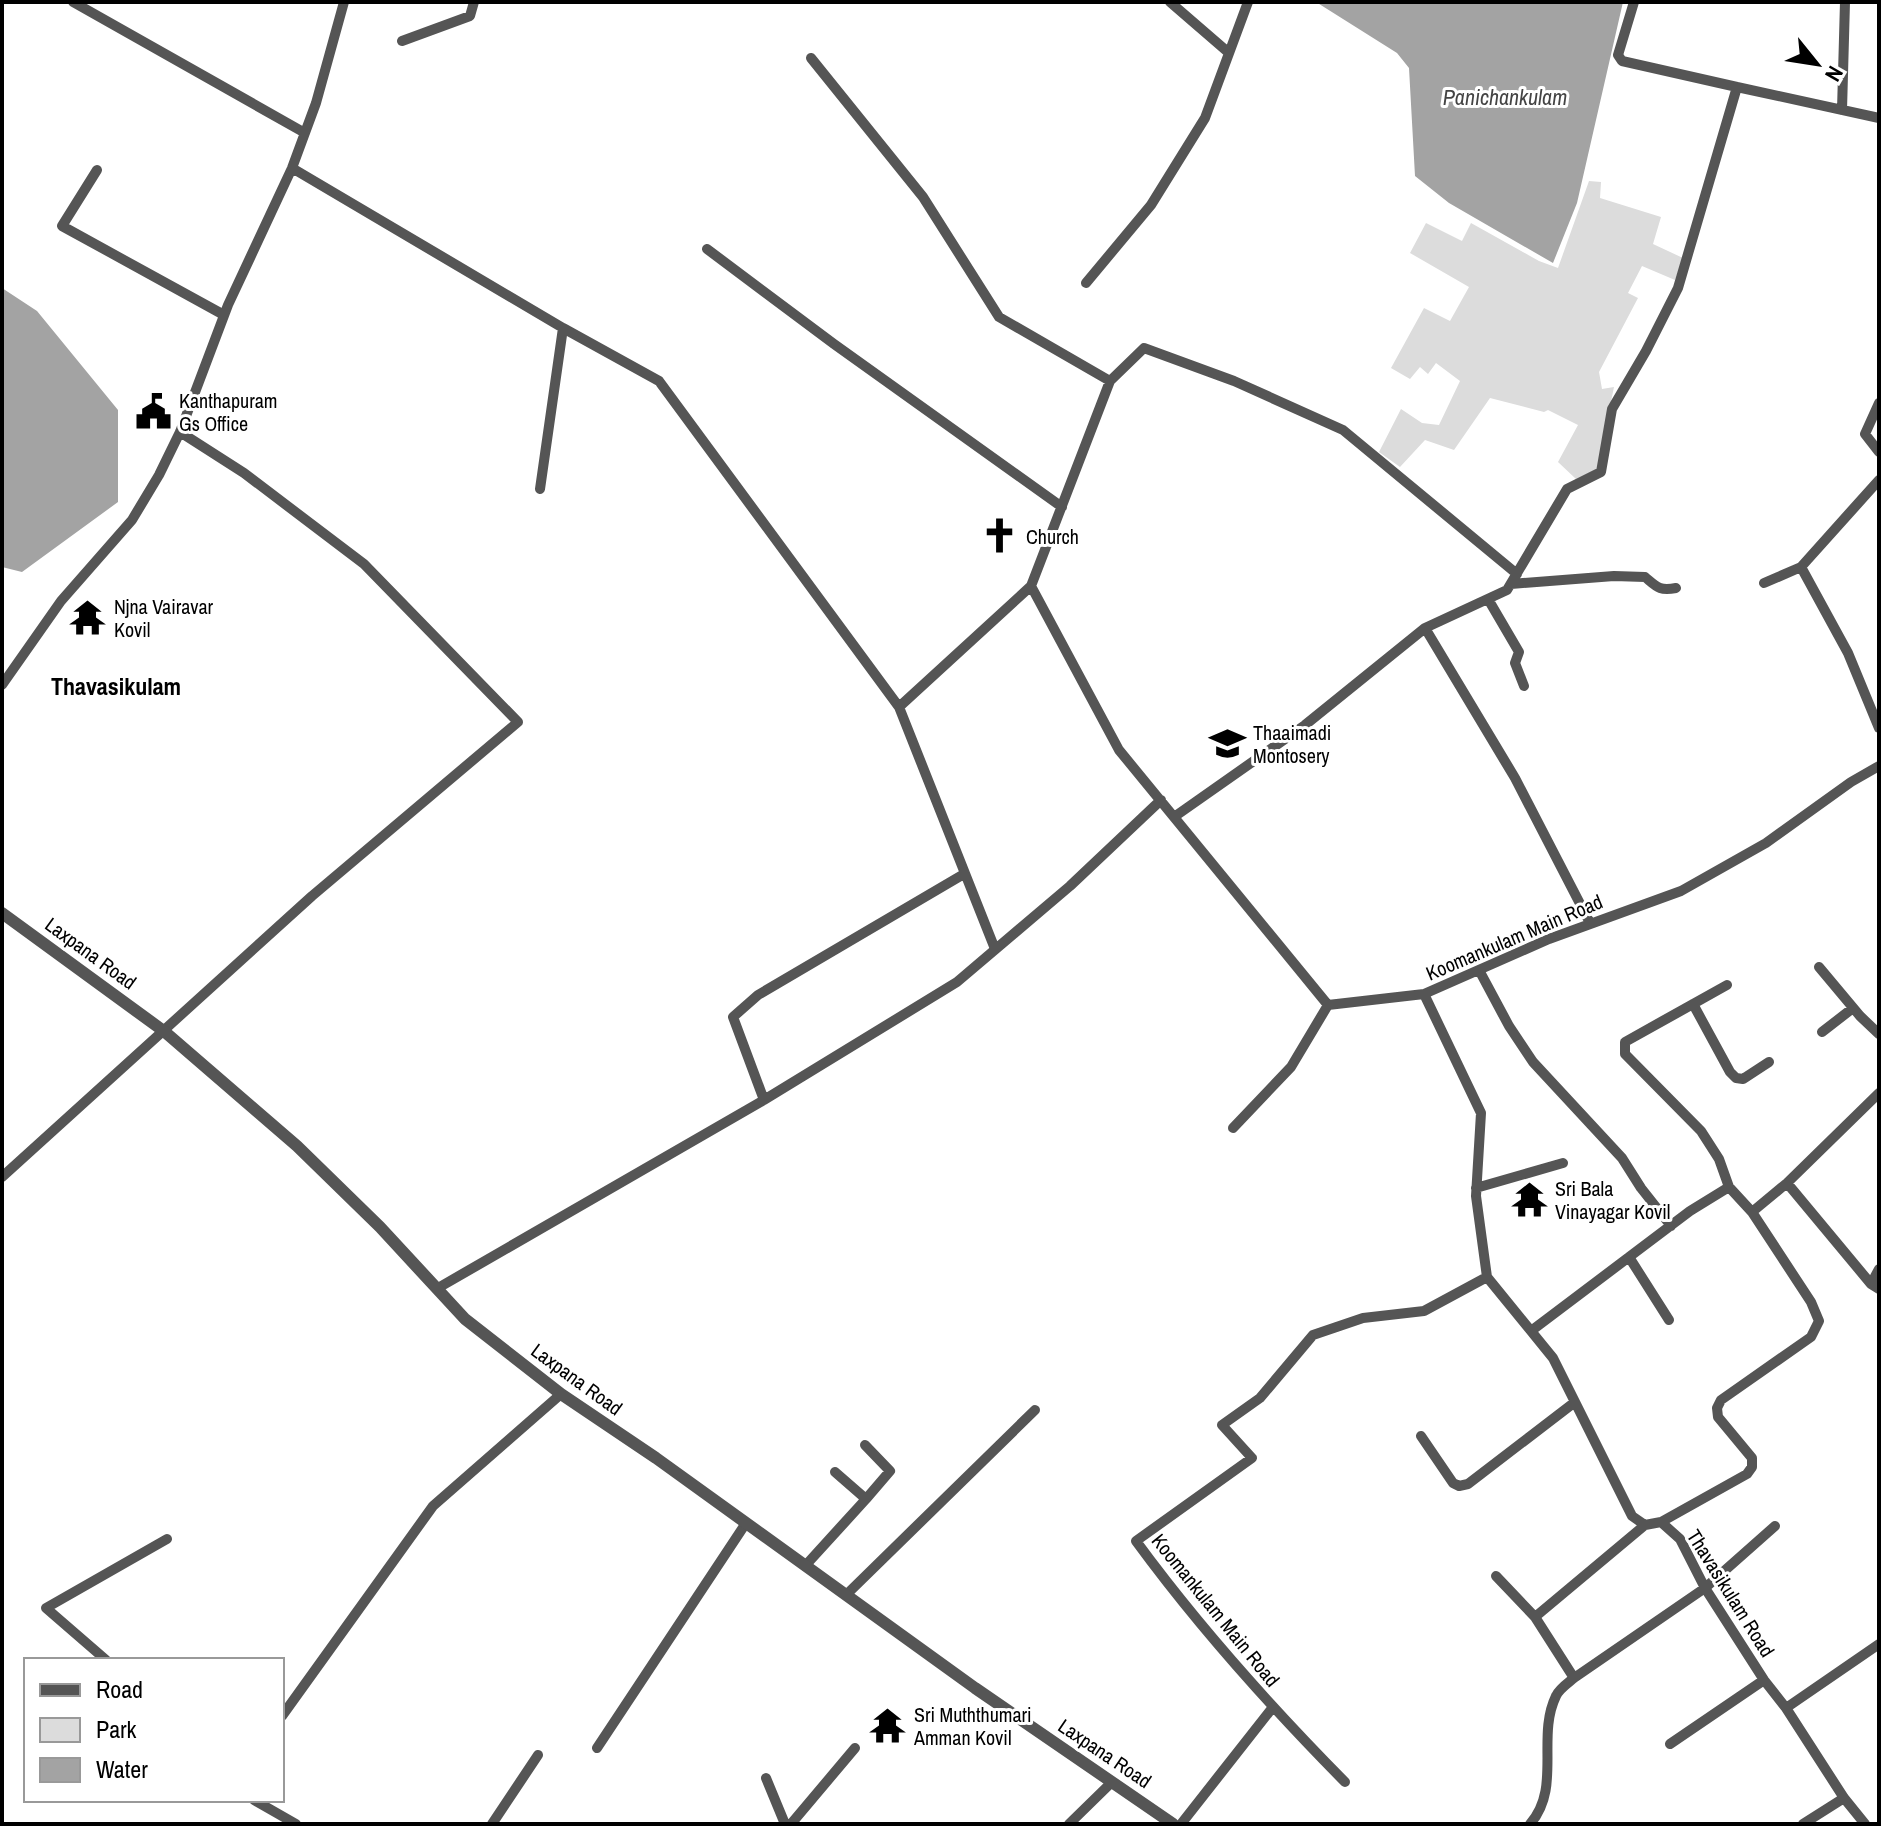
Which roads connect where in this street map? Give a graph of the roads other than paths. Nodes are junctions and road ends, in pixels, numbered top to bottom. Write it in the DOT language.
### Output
graph roads {
  1 [pos="73,2"];
  2 [pos="344,2"];
  3 [pos="474,2"];
  4 [pos="1170,2"];
  5 [pos="1248,2"];
  6 [pos="1634,2"];
  7 [pos="1845,2"];
  8 [pos="402,41"];
  9 [pos="1229,53"];
  10 [pos="811,58"];
  11 [pos="1737,87"];
  12 [pos="1842,110"];
  13 [pos="1879,118"];
  14 [pos="305,133"];
  15 [pos="292,168"];
  16 [pos="97,170"];
  17 [pos="707,249"];
  18 [pos="1086,283"];
  19 [pos="224,315"];
  20 [pos="563,328"];
  21 [pos="1110,381"];
  22 [pos="1879,403"];
  23 [pos="180,432"];
  24 [pos="1879,452"];
  25 [pos="1879,480"];
  26 [pos="540,489"];
  27 [pos="1062,507"];
  28 [pos="1801,567"];
  29 [pos="1517,574"];
  30 [pos="1764,583"];
  31 [pos="1511,584"];
  32 [pos="1031,586"];
  33 [pos="1676,588"];
  34 [pos="1488,599"];
  35 [pos="1425,628"];
  36 [pos="2,685"];
  37 [pos="1524,686"];
  38 [pos="899,707"];
  39 [pos="1879,728"];
  40 [pos="1879,766"];
  41 [pos="1161,800"];
  42 [pos="1174,817"];
  43 [pos="964,874"];
  44 [pos="2,913"];
  45 [pos="1590,923"];
  46 [pos="995,949"];
  47 [pos="1819,967"];
  48 [pos="1479,970"];
  49 [pos="1727,985"];
  50 [pos="1424,994"];
  51 [pos="1693,1004"];
  52 [pos="1328,1005"];
  53 [pos="1853,1008"];
  54 [pos="165,1032"];
  55 [pos="1822,1032"];
  56 [pos="1879,1034"];
  57 [pos="1769,1062"];
  58 [pos="1879,1093"];
  59 [pos="764,1100"];
  60 [pos="1233,1128"];
  61 [pos="1563,1163"];
  62 [pos="2,1177"];
  63 [pos="1787,1183"];
  64 [pos="1729,1187"];
  65 [pos="1476,1188"];
  66 [pos="1752,1212"];
  67 [pos="1671,1226"];
  68 [pos="1629,1257"];
  69 [pos="1879,1269"];
  70 [pos="1487,1277"];
  71 [pos="1875,1287"];
  72 [pos="438,1288"];
  73 [pos="1669,1320"];
  74 [pos="1531,1331"];
  75 [pos="561,1394"];
  76 [pos="1575,1402"];
  77 [pos="1035,1410"];
  78 [pos="1421,1436"];
  79 [pos="865,1445"];
  80 [pos="835,1472"];
  81 [pos="866,1499"];
  82 [pos="1661,1522"];
  83 [pos="746,1523"];
  84 [pos="1645,1525"];
  85 [pos="1775,1526"];
  86 [pos="167,1539"];
  87 [pos="805,1566"];
  88 [pos="1496,1576"];
  89 [pos="1705,1588"];
  90 [pos="846,1595"];
  91 [pos="1535,1617"];
  92 [pos="1879,1644"];
  93 [pos="104,1658"];
  94 [pos="1574,1678"];
  95 [pos="1764,1680"];
  96 [pos="1273,1707"];
  97 [pos="1786,1708"];
  98 [pos="284,1713"];
  99 [pos="1670,1744"];
  100 [pos="597,1748"];
  101 [pos="855,1748"];
  102 [pos="538,1755"];
  103 [pos="766,1778"];
  104 [pos="1112,1782"];
  105 [pos="1345,1782"];
  106 [pos="1844,1798"];
  107 [pos="258,1802"];
  108 [pos="296,1824"];
  109 [pos="492,1824"];
  110 [pos="788,1824"];
  111 [pos="1069,1824"];
  112 [pos="1173,1824"];
  113 [pos="1181,1824"];
  114 [pos="1530,1824"];
  115 [pos="1803,1824"];
  116 [pos="1865,1824"];
  1 -- 14 [label="street"];
  2 -- 14 [label="street"];
  3 -- 8 [label="street"];
  4 -- 9 [label="street"];
  5 -- 9 [label="street"];
  6 -- 11 [label="street"];
  7 -- 12 [label="street"];
  9 -- 18 [label="street"];
  10 -- 21 [label="street"];
  11 -- 12 [label="street"];
  11 -- 29 [label="street"];
  12 -- 13 [label="street"];
  14 -- 15 [label="street"];
  15 -- 19 [label="street"];
  15 -- 20 [label="street"];
  16 -- 19 [label="street"];
  17 -- 27 [label="street"];
  19 -- 23 [label="street"];
  20 -- 26 [label="street"];
  20 -- 38 [label="street"];
  21 -- 27 [label="street"];
  21 -- 29 [label="street"];
  22 -- 24 [label="street"];
  23 -- 36 [label="street"];
  23 -- 54 [label="street"];
  25 -- 28 [label="street"];
  27 -- 32 [label="street"];
  28 -- 30 [label="street"];
  28 -- 39 [label="street"];
  29 -- 31 [label="street"];
  31 -- 33 [label="street"];
  31 -- 34 [label="street"];
  32 -- 38 [label="street"];
  32 -- 41 [label="street"];
  34 -- 35 [label="street"];
  34 -- 37 [label="street"];
  35 -- 42 [label="street"];
  35 -- 45 [label="street"];
  38 -- 43 [label="street"];
  40 -- 45 [label="street, Koomankulam Main Road"];
  41 -- 42 [label="street"];
  41 -- 46 [label="street"];
  42 -- 52 [label="street"];
  43 -- 46 [label="street"];
  43 -- 59 [label="street"];
  44 -- 54 [label="street, Laxpana Road"];
  45 -- 48 [label="street, Koomankulam Main Road"];
  46 -- 59 [label="street"];
  47 -- 53 [label="street"];
  48 -- 50 [label="street, Koomankulam Main Road"];
  48 -- 67 [label="street"];
  49 -- 51 [label="street"];
  50 -- 52 [label="street"];
  50 -- 65 [label="street, Koomankulam Main Road"];
  51 -- 57 [label="street"];
  51 -- 64 [label="street"];
  52 -- 60 [label="street"];
  53 -- 55 [label="street"];
  53 -- 56 [label="street"];
  54 -- 62 [label="street"];
  54 -- 72 [label="street, Laxpana Road"];
  58 -- 63 [label="street"];
  59 -- 72 [label="street"];
  61 -- 65 [label="street"];
  63 -- 66 [label="street"];
  63 -- 71 [label="street"];
  64 -- 66 [label="street"];
  64 -- 67 [label="street"];
  65 -- 70 [label="street, Koomankulam Main Road"];
  66 -- 82 [label="street"];
  67 -- 68 [label="street"];
  68 -- 73 [label="street"];
  68 -- 74 [label="street"];
  69 -- 71 [label="street"];
  70 -- 74 [label="street"];
  70 -- 96 [label="street, Koomankulam Main Road"];
  72 -- 75 [label="street, Laxpana Road"];
  74 -- 76 [label="street"];
  75 -- 83 [label="street, Laxpana Road"];
  75 -- 98 [label="street"];
  76 -- 78 [label="street"];
  76 -- 84 [label="street"];
  77 -- 90 [label="street"];
  79 -- 81 [label="street"];
  80 -- 81 [label="street"];
  81 -- 87 [label="street"];
  82 -- 84 [label="street, Thavasikulam Road"];
  82 -- 89 [label="street, Thavasikulam Road"];
  83 -- 87 [label="street, Laxpana Road"];
  83 -- 100 [label="street"];
  84 -- 91 [label="street"];
  85 -- 89 [label="street"];
  86 -- 93 [label="street"];
  87 -- 90 [label="street, Laxpana Road"];
  88 -- 91 [label="street"];
  89 -- 94 [label="street"];
  89 -- 95 [label="street, Thavasikulam Road"];
  90 -- 104 [label="street, Laxpana Road"];
  91 -- 94 [label="street"];
  92 -- 97 [label="street"];
  94 -- 114 [label="street"];
  95 -- 97 [label="street, Thavasikulam Road"];
  95 -- 99 [label="street"];
  96 -- 105 [label="street, Koomankulam Main Road"];
  96 -- 113 [label="street"];
  97 -- 106 [label="street, Thavasikulam Road"];
  101 -- 110 [label="street"];
  102 -- 109 [label="street"];
  103 -- 110 [label="street"];
  104 -- 111 [label="street"];
  104 -- 112 [label="street, Laxpana Road"];
  106 -- 115 [label="street"];
  106 -- 116 [label="street, Thavasikulam Road"];
  107 -- 108 [label="street"];
}
